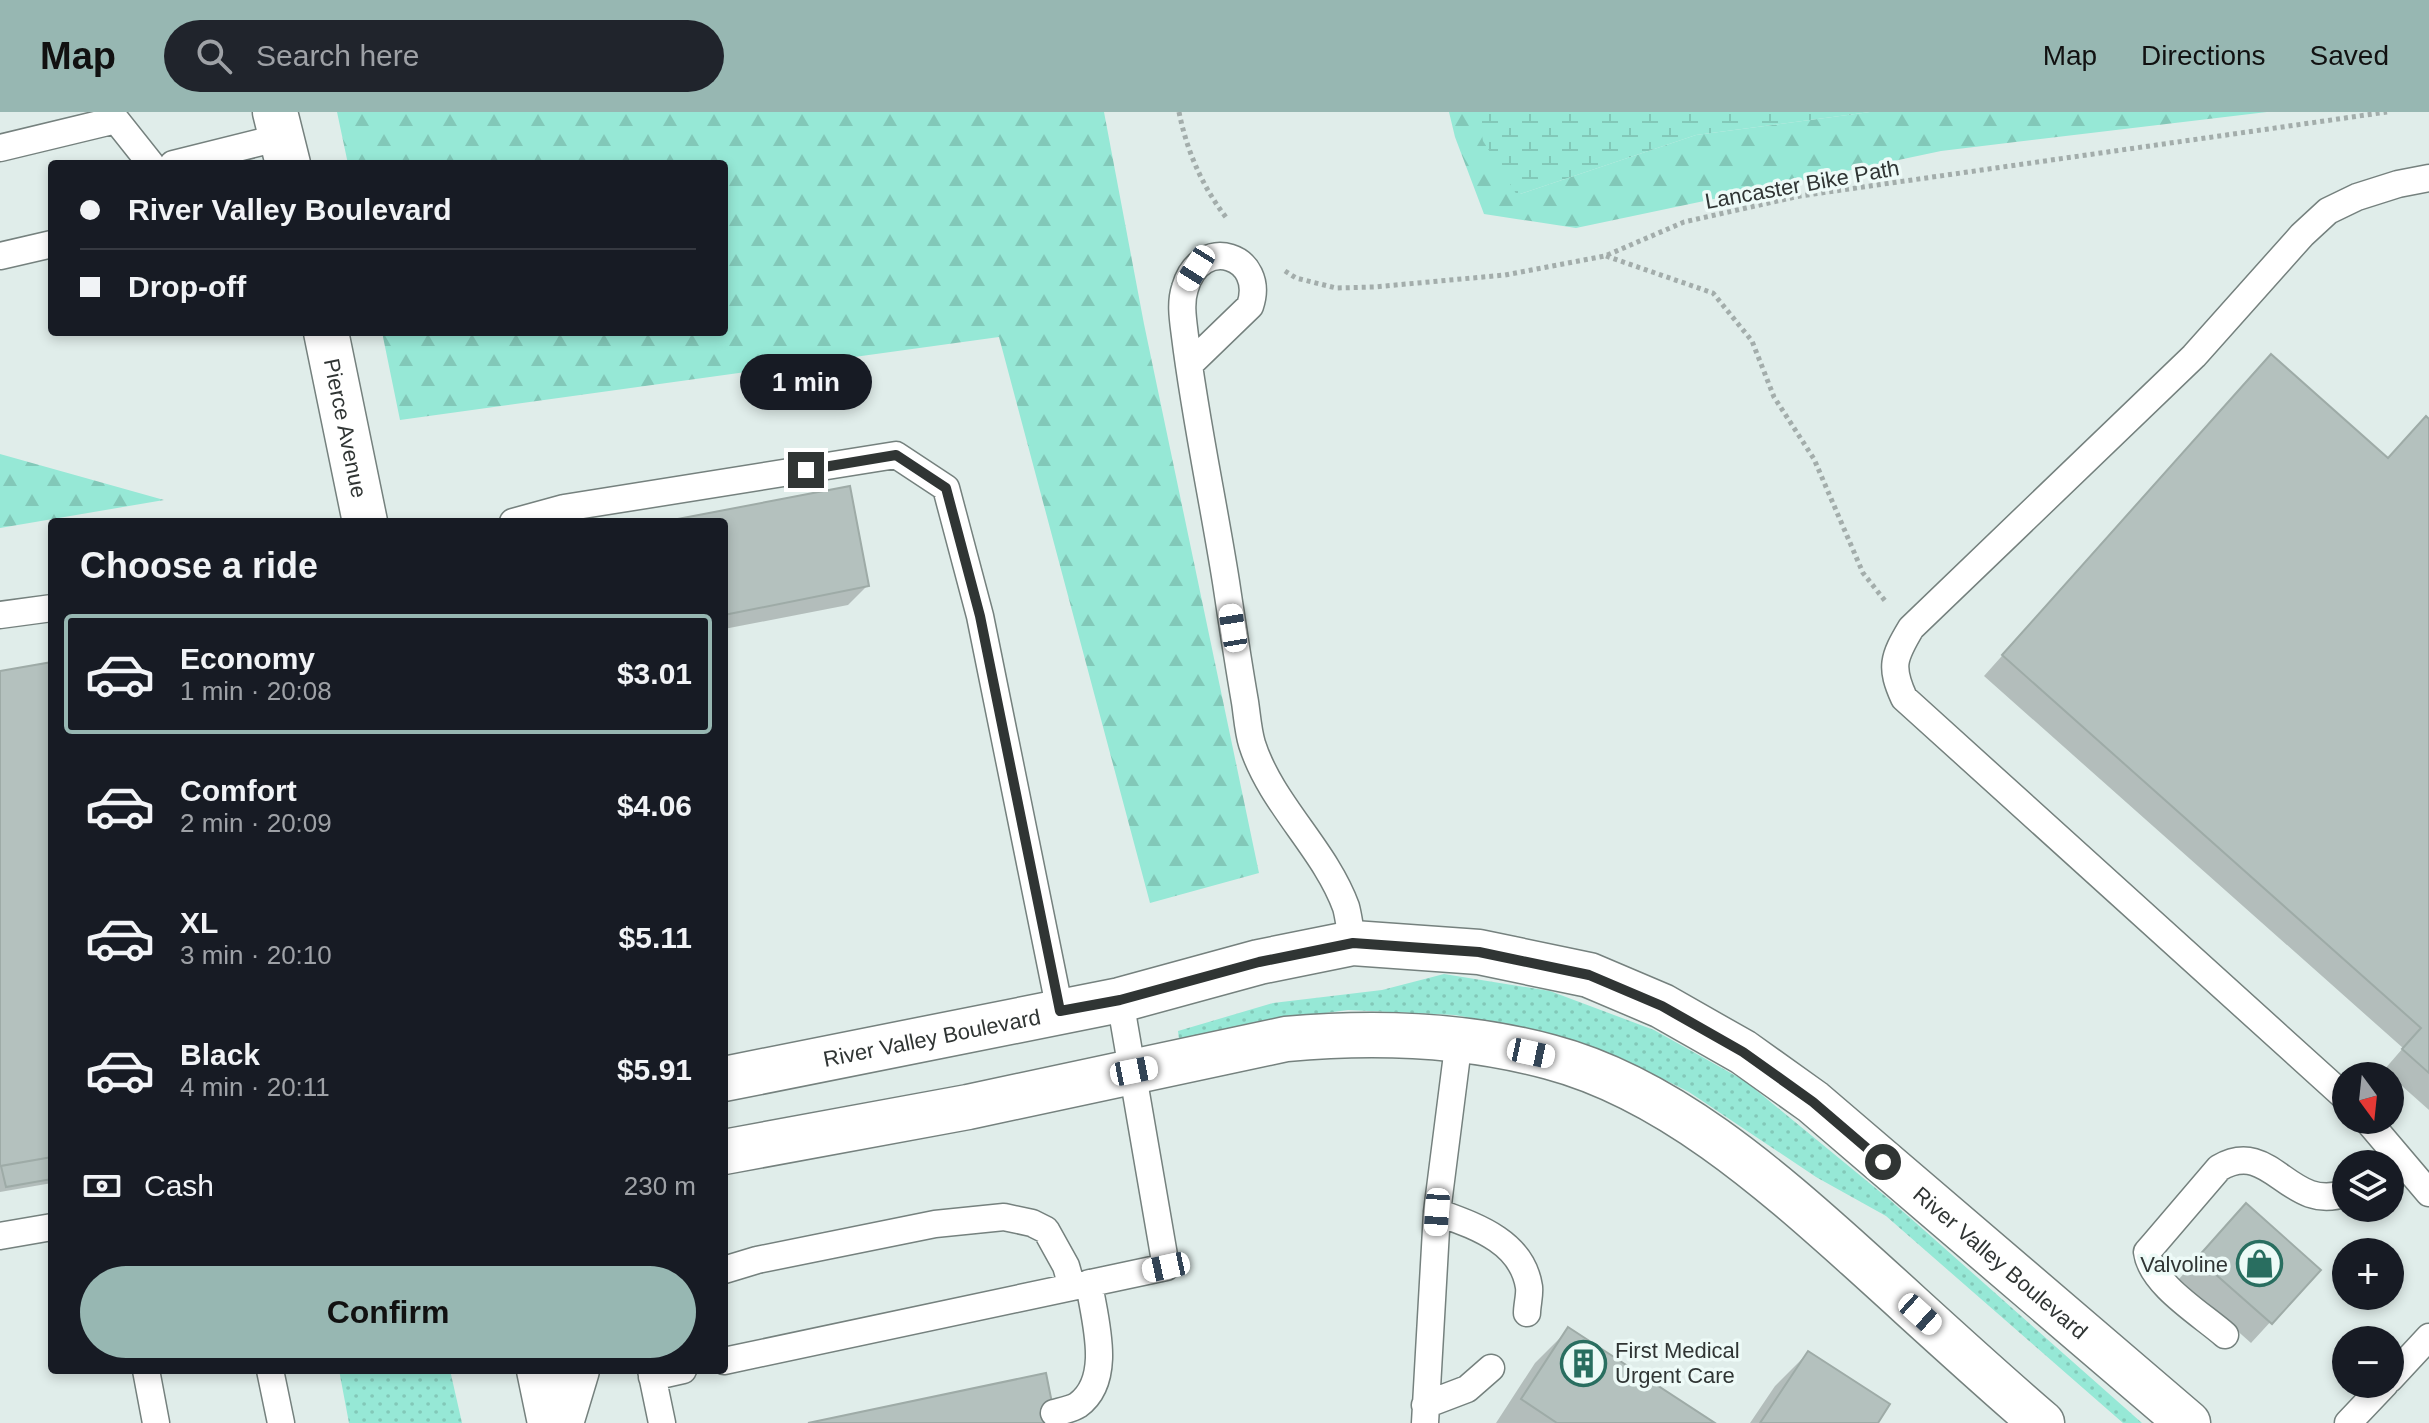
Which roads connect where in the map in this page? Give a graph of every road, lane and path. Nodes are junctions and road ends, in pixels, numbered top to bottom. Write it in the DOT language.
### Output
graph roads {
  1 [pos="1179,112"];
  2 [pos="2387,112"];
  3 [pos="282,138"];
  4 [pos="0,148"];
  5 [pos="148,160"];
  6 [pos="190,160"];
  7 [pos="2429,178"];
  8 [pos="1230,222"];
  9 [pos="48,245"];
  10 [pos="0,256"];
  11 [pos="1605,256"];
  12 [pos="1273,265"];
  13 [pos="327,336"];
  14 [pos="1189,365"];
  15 [pos="364,518"];
  16 [pos="528,518"];
  17 [pos="48,609"];
  18 [pos="0,615"];
  19 [pos="1896,653"];
  20 [pos="1353,943"];
  21 [pos="1120,1000"];
  22 [pos="1060,1011"];
  23 [pos="1459,1039"];
  24 [pos="728,1059"];
  25 [pos="807,1060"];
  26 [pos="1134,1071"];
  27 [pos="728,1078"];
  28 [pos="2332,1085"];
  29 [pos="728,1151"];
  30 [pos="2404,1172"];
  31 [pos="2429,1193"];
  32 [pos="2332,1195"];
  33 [pos="1437,1212"];
  34 [pos="48,1228"];
  35 [pos="0,1236"];
  36 [pos="728,1269"];
  37 [pos="1080,1285"];
  38 [pos="1527,1313"];
  39 [pos="2225,1335"];
  40 [pos="2429,1337"];
  41 [pos="728,1360"];
  42 [pos="2404,1364"];
  43 [pos="1491,1368"];
  44 [pos="147,1374"];
  45 [pos="271,1374"];
  46 [pos="540,1374"];
  47 [pos="576,1374"];
  48 [pos="652,1374"];
  49 [pos="2372,1398"];
  50 [pos="1054,1413"];
  51 [pos="1425,1414"];
  52 [pos="156,1423"];
  53 [pos="281,1423"];
  54 [pos="550,1423"];
  55 [pos="561,1423"];
  56 [pos="662,1423"];
  57 [pos="2042,1423"];
  58 [pos="2188,1423"];
  59 [pos="2348,1423"];
  1 -- 8 [label="path"];
  2 -- 11 [label="path, Lancaster Bike Path"];
  3 -- 6 [label="lane"];
  4 -- 5 [label="lane"];
  7 -- 19 [label="lane"];
  9 -- 10 [label="lane"];
  11 -- 12 [label="path, Lancaster Bike Path"];
  11 -- 19 [label="path"];
  13 -- 15 [label="street, Pierce Avenue"];
  14 -- 20 [label="lane"];
  16 -- 22 [label="lane"];
  17 -- 18 [label="lane"];
  19 -- 28 [label="lane"];
  20 -- 21 [label="street, River Valley Boulevard"];
  20 -- 58 [label="street, River Valley Boulevard"];
  21 -- 22 [label="street, River Valley Boulevard"];
  21 -- 26 [label="lane"];
  22 -- 25 [label="street, River Valley Boulevard"];
  23 -- 26 [label="street"];
  23 -- 33 [label="lane"];
  23 -- 57 [label="street"];
  24 -- 25 [label="street, River Valley Boulevard"];
  25 -- 27 [label="street, River Valley Boulevard"];
  26 -- 29 [label="street"];
  26 -- 37 [label="lane"];
  30 -- 31 [label="lane"];
  32 -- 39 [label="lane"];
  33 -- 38 [label="lane"];
  33 -- 51 [label="lane"];
  34 -- 35 [label="lane"];
  36 -- 37 [label="lane"];
  37 -- 41 [label="lane"];
  37 -- 50 [label="lane"];
  40 -- 42 [label="lane"];
  43 -- 51 [label="lane"];
  44 -- 52 [label="lane"];
  45 -- 53 [label="lane"];
  46 -- 54 [label="street"];
  47 -- 55 [label="street"];
  48 -- 56 [label="lane"];
  49 -- 59 [label="lane"];
}
